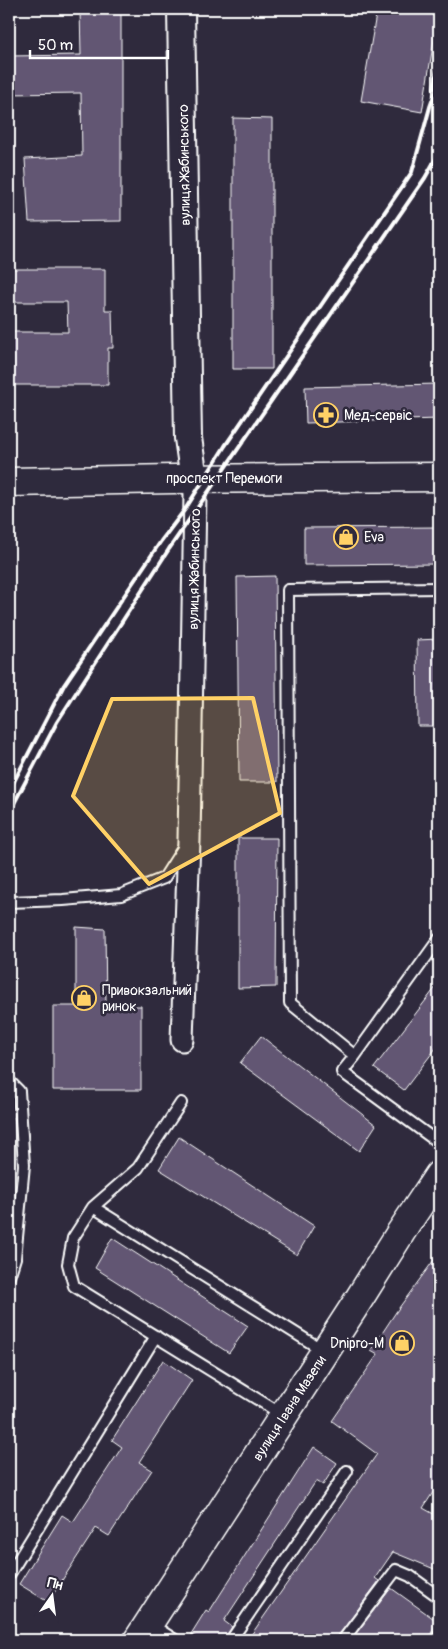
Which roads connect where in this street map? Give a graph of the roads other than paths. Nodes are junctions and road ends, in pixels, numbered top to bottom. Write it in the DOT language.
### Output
graph roads {
  1 [pos="181,9"];
  2 [pos="439,477"];
  3 [pos="194,479"];
  4 [pos="9,482"];
  5 [pos="439,588"];
  6 [pos="189,840"];
  7 [pos="9,903"];
  8 [pos="439,939"];
  9 [pos="182,1040"];
  10 [pos="356,1056"];
  11 [pos="9,1081"];
  12 [pos="181,1102"];
  13 [pos="439,1143"];
  14 [pos="439,1175"];
  15 [pos="93,1207"];
  16 [pos="9,1277"];
  17 [pos="156,1336"];
  18 [pos="325,1352"];
  19 [pos="284,1416"];
  20 [pos="346,1471"];
  21 [pos="9,1575"];
  22 [pos="439,1598"];
  23 [pos="143,1632"];
  24 [pos="439,1635"];
  25 [pos="175,1640"];
  26 [pos="232,1640"];
  27 [pos="343,1640"];
  28 [pos="437,1640"];
  1 -- 3 [label="street, вулиця Жабинського"];
  2 -- 3 [label="main road, проспект Перемоги"];
  3 -- 4 [label="main road, проспект Перемоги"];
  3 -- 6 [label="street, вулиця Жабинського"];
  5 -- 10 [label="lane"];
  6 -- 7 [label="lane"];
  6 -- 9 [label="street, вулиця Жабинського"];
  8 -- 10 [label="lane"];
  10 -- 13 [label="lane"];
  11 -- 16 [label="lane"];
  12 -- 15 [label="lane"];
  14 -- 18 [label="main road, вулиця Івана Мазепи"];
  15 -- 17 [label="lane"];
  15 -- 18 [label="lane"];
  17 -- 19 [label="lane"];
  17 -- 21 [label="lane"];
  18 -- 19 [label="main road, вулиця Івана Мазепи"];
  19 -- 23 [label="main road, вулиця Івана Мазепи"];
  20 -- 26 [label="lane"];
  22 -- 27 [label="lane"];
  23 -- 25 [label="lane"];
  24 -- 28 [label="lane"];
}
